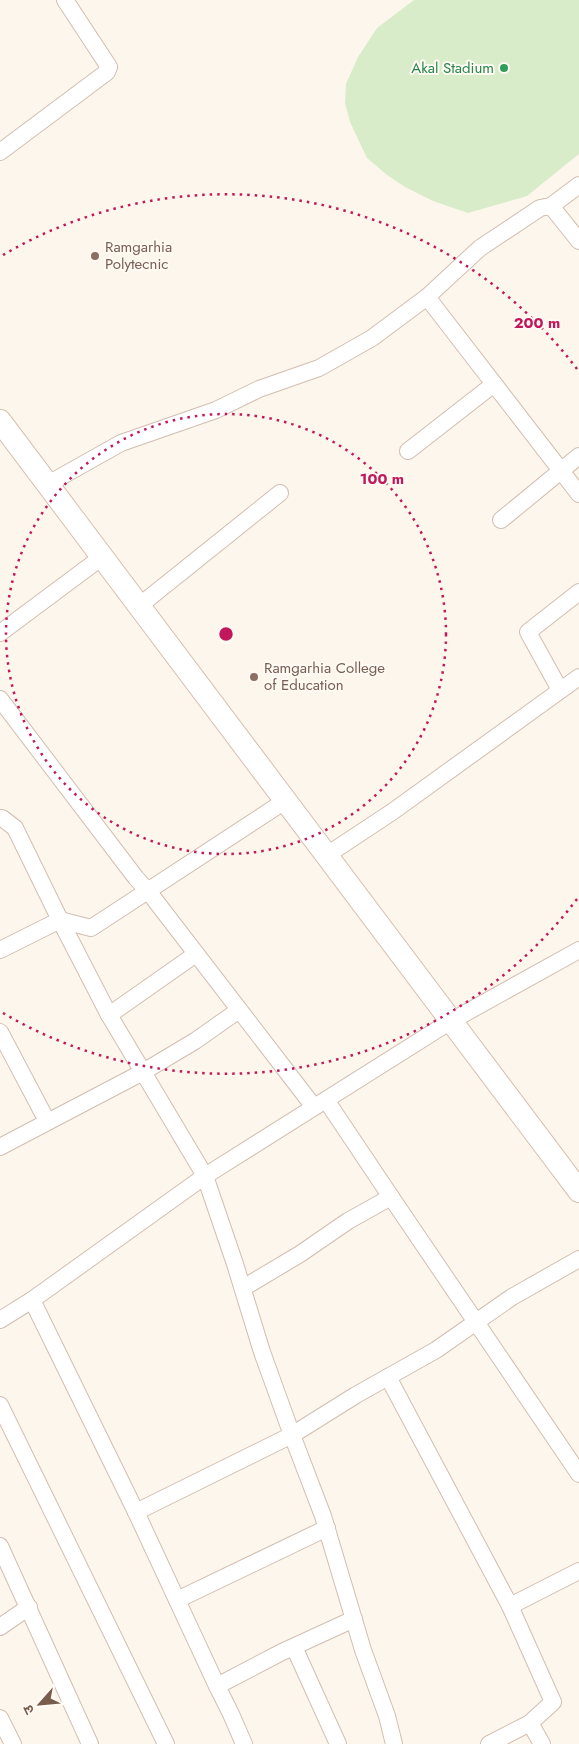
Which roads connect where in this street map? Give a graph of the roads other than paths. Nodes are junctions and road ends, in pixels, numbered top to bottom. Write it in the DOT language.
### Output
graph roads {
  1 [pos="65,0"];
  2 [pos="0,152"];
  3 [pos="579,184"];
  4 [pos="551,206"];
  5 [pos="579,241"];
  6 [pos="427,297"];
  7 [pos="494,384"];
  8 [pos="0,421"];
  9 [pos="408,451"];
  10 [pos="579,456"];
  11 [pos="560,471"];
  12 [pos="48,484"];
  13 [pos="280,493"];
  14 [pos="579,494"];
  15 [pos="501,520"];
  16 [pos="102,557"];
  17 [pos="579,592"];
  18 [pos="139,606"];
  19 [pos="0,633"];
  20 [pos="579,676"];
  21 [pos="560,690"];
  22 [pos="0,698"];
  23 [pos="285,801"];
  24 [pos="0,818"];
  25 [pos="327,855"];
  26 [pos="148,891"];
  27 [pos="60,920"];
  28 [pos="0,950"];
  29 [pos="579,950"];
  30 [pos="196,954"];
  31 [pos="239,1010"];
  32 [pos="109,1015"];
  33 [pos="451,1021"];
  34 [pos="0,1032"];
  35 [pos="143,1072"];
  36 [pos="320,1104"];
  37 [pos="47,1121"];
  38 [pos="0,1146"];
  39 [pos="205,1176"];
  40 [pos="579,1191"];
  41 [pos="391,1197"];
  42 [pos="579,1259"];
  43 [pos="243,1288"];
  44 [pos="32,1300"];
  45 [pos="0,1320"];
  46 [pos="477,1322"];
  47 [pos="388,1377"];
  48 [pos="0,1405"];
  49 [pos="292,1435"];
  50 [pos="579,1474"];
  51 [pos="136,1512"];
  52 [pos="327,1528"];
  53 [pos="0,1546"];
  54 [pos="579,1571"];
  55 [pos="177,1600"];
  56 [pos="510,1606"];
  57 [pos="29,1607"];
  58 [pos="354,1619"];
  59 [pos="0,1627"];
  60 [pos="294,1647"];
  61 [pos="217,1686"];
  62 [pos="0,1718"];
  63 [pos="530,1722"];
  64 [pos="13,1744"];
  65 [pos="90,1744"];
  66 [pos="166,1744"];
  67 [pos="244,1744"];
  68 [pos="338,1744"];
  69 [pos="394,1744"];
  70 [pos="489,1744"];
  71 [pos="542,1744"];
  1 -- 2 [label="street"];
  3 -- 4 [label="street"];
  4 -- 5 [label="street"];
  4 -- 6 [label="street"];
  6 -- 7 [label="street"];
  6 -- 12 [label="street"];
  7 -- 9 [label="street"];
  7 -- 11 [label="street"];
  8 -- 12 [label="main road"];
  10 -- 11 [label="street"];
  11 -- 14 [label="street"];
  11 -- 15 [label="street"];
  12 -- 16 [label="main road"];
  13 -- 18 [label="street"];
  16 -- 18 [label="main road"];
  16 -- 19 [label="street"];
  17 -- 21 [label="street"];
  18 -- 23 [label="main road"];
  20 -- 21 [label="street"];
  21 -- 25 [label="street"];
  22 -- 26 [label="street"];
  23 -- 25 [label="main road"];
  23 -- 26 [label="street"];
  24 -- 27 [label="street"];
  25 -- 33 [label="main road"];
  26 -- 27 [label="street"];
  26 -- 30 [label="street"];
  27 -- 28 [label="street"];
  27 -- 32 [label="street"];
  29 -- 33 [label="street"];
  30 -- 31 [label="street"];
  30 -- 32 [label="street"];
  31 -- 35 [label="street"];
  31 -- 36 [label="street"];
  32 -- 35 [label="street"];
  33 -- 36 [label="street"];
  33 -- 40 [label="main road"];
  34 -- 37 [label="street"];
  35 -- 37 [label="street"];
  35 -- 39 [label="street"];
  36 -- 39 [label="street"];
  36 -- 41 [label="street"];
  37 -- 38 [label="street"];
  39 -- 43 [label="street"];
  39 -- 44 [label="street"];
  41 -- 43 [label="street"];
  41 -- 46 [label="street"];
  42 -- 46 [label="street"];
  43 -- 49 [label="street"];
  44 -- 45 [label="street"];
  44 -- 51 [label="street"];
  46 -- 47 [label="street"];
  46 -- 50 [label="street"];
  47 -- 49 [label="street"];
  47 -- 56 [label="street"];
  48 -- 66 [label="street"];
  49 -- 51 [label="street"];
  49 -- 52 [label="street"];
  51 -- 55 [label="street"];
  52 -- 55 [label="street"];
  52 -- 58 [label="street"];
  53 -- 57 [label="street"];
  54 -- 56 [label="street"];
  55 -- 61 [label="street"];
  56 -- 63 [label="street"];
  57 -- 59 [label="street"];
  57 -- 65 [label="street"];
  58 -- 60 [label="street"];
  58 -- 69 [label="street"];
  60 -- 61 [label="street"];
  60 -- 68 [label="street"];
  61 -- 67 [label="street"];
  62 -- 64 [label="street"];
  63 -- 70 [label="street"];
  63 -- 71 [label="street"];
}
